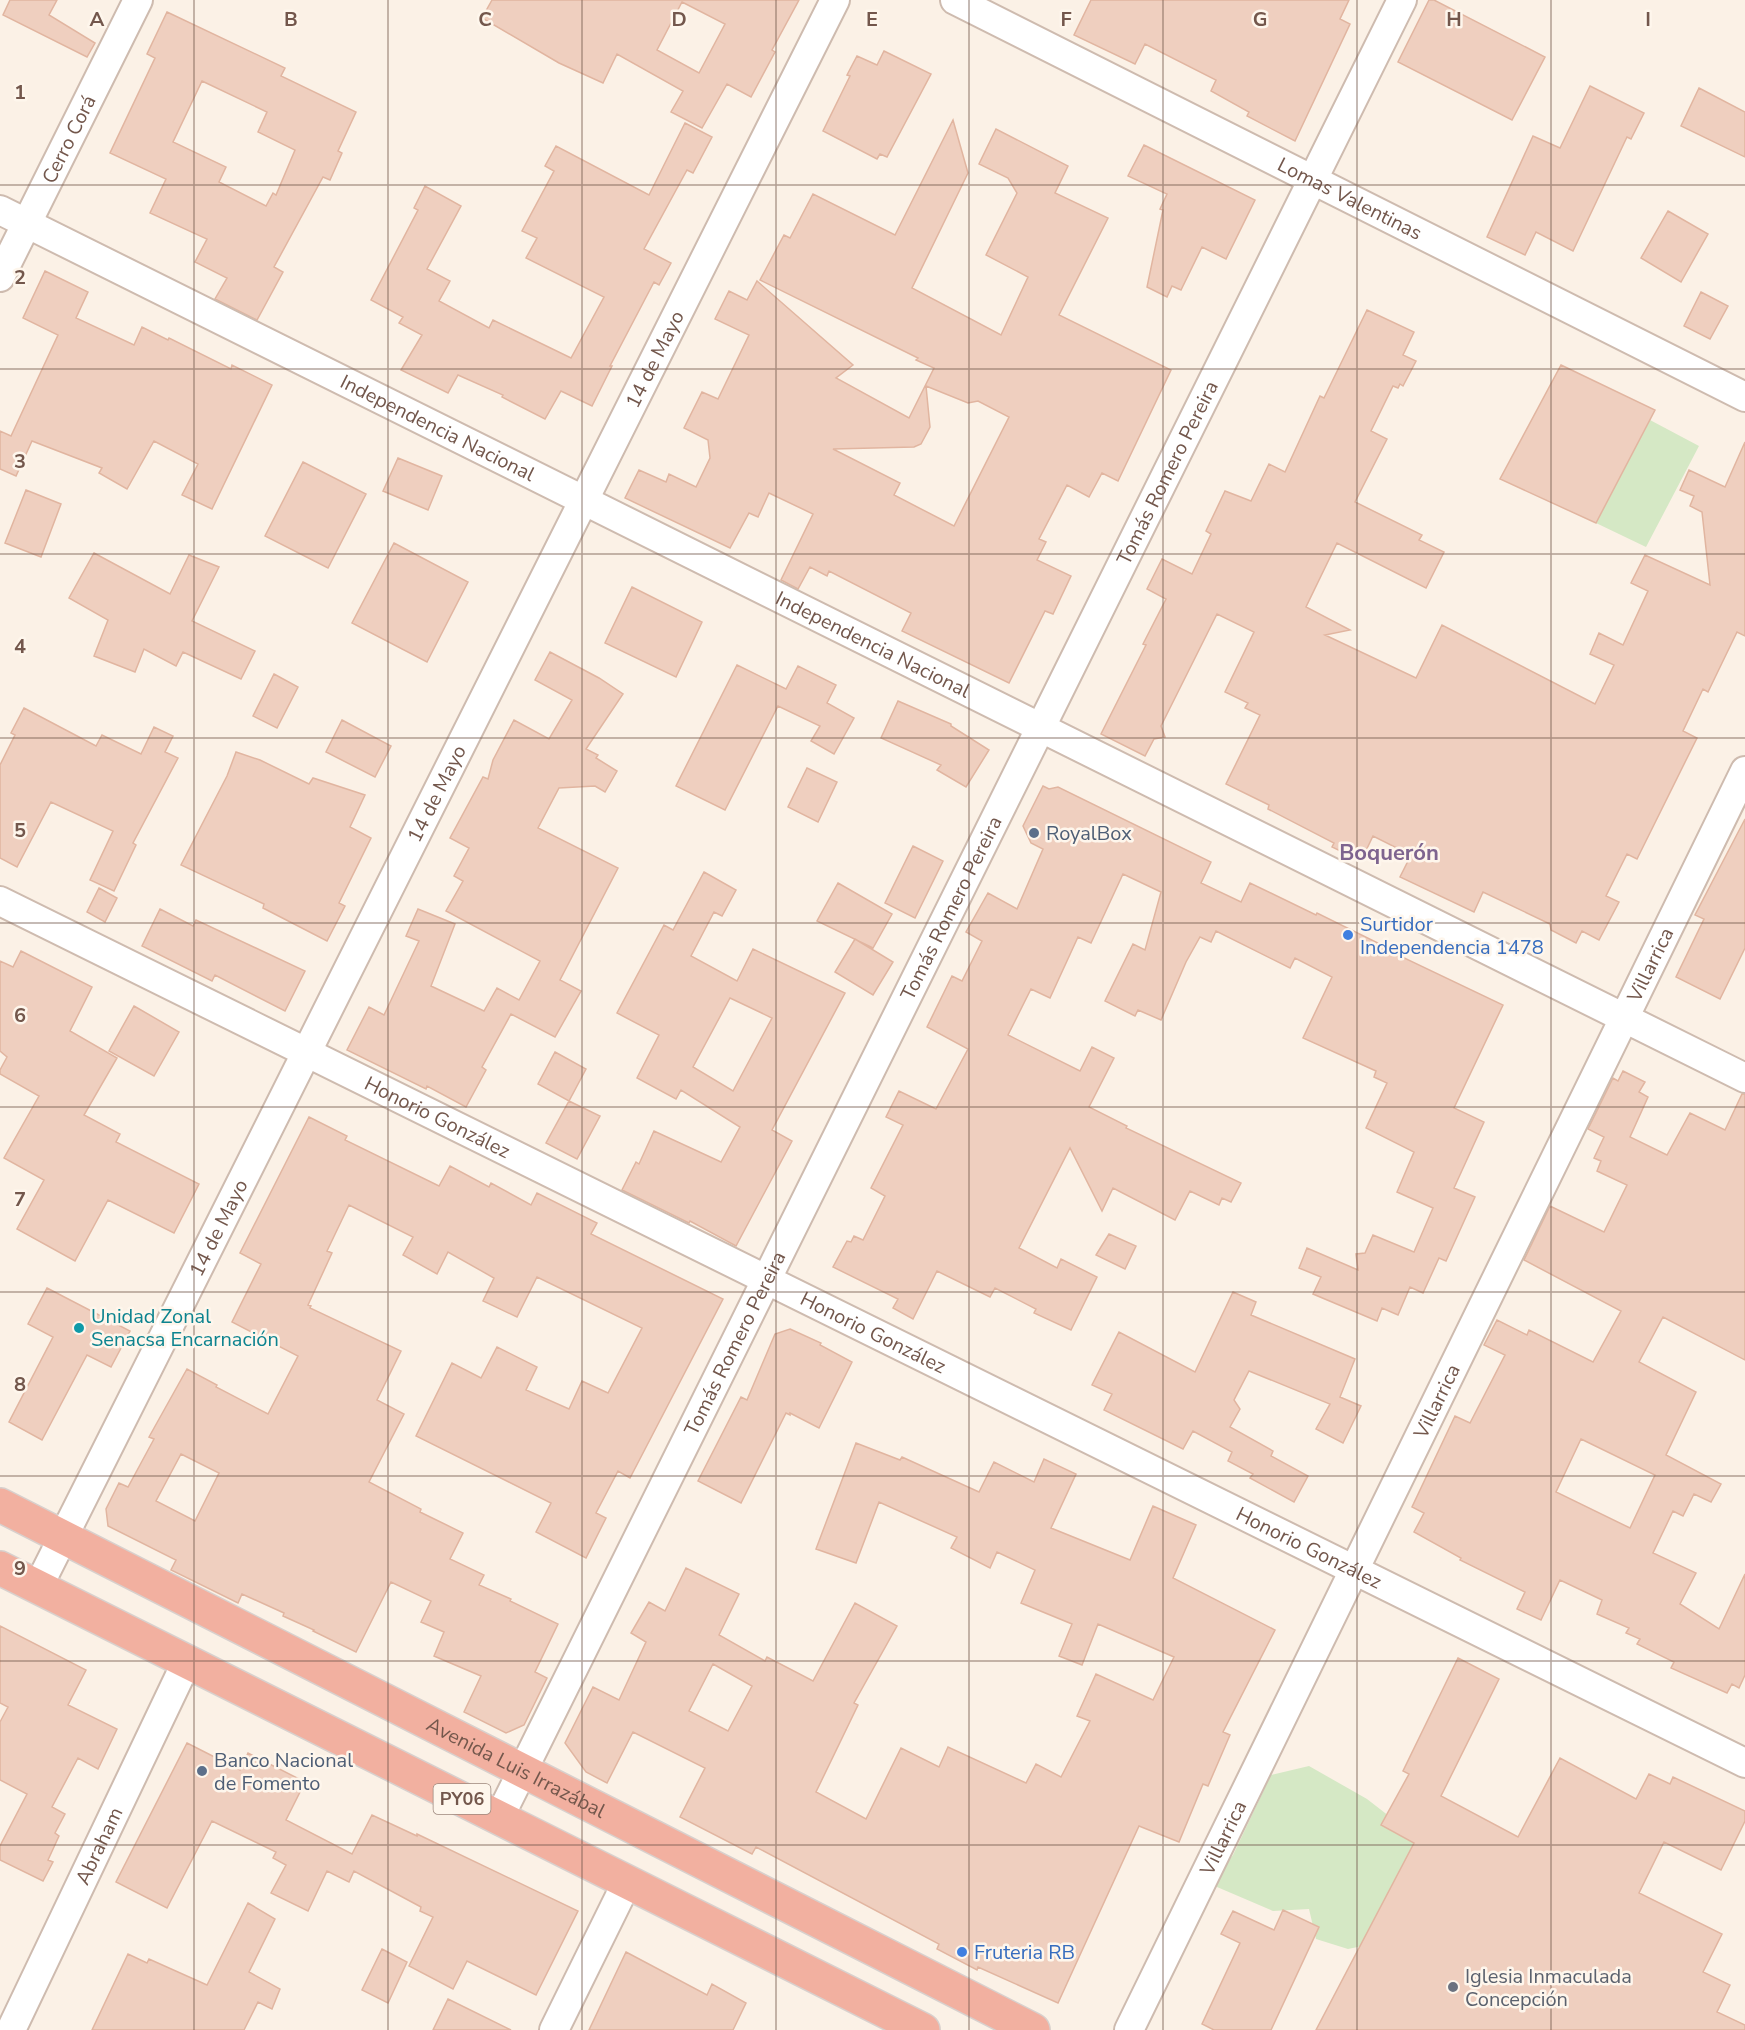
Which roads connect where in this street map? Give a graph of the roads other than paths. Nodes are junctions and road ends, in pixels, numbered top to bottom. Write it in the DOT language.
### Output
graph roads {
  1 [pos="138,0"];
  2 [pos="835,0"];
  3 [pos="955,0"];
  4 [pos="1402,0"];
  5 [pos="1313,180"];
  6 [pos="0,210"];
  7 [pos="27,224"];
  8 [pos="0,277"];
  9 [pos="1745,397"];
  10 [pos="584,500"];
  11 [pos="1041,728"];
  12 [pos="1745,771"];
  13 [pos="0,901"];
  14 [pos="1624,1017"];
  15 [pos="306,1052"];
  16 [pos="1745,1077"];
  17 [pos="767,1280"];
  18 [pos="0,1505"];
  19 [pos="63,1537"];
  20 [pos="0,1568"];
  21 [pos="1354,1570"];
  22 [pos="38,1587"];
  23 [pos="187,1661"];
  24 [pos="1745,1764"];
  25 [pos="522,1772"];
  26 [pos="499,1818"];
  27 [pos="627,1882"];
  28 [pos="11,2030"];
  29 [pos="554,2030"];
  30 [pos="923,2030"];
  31 [pos="1033,2030"];
  32 [pos="1129,2030"];
  1 -- 7 [label="street, Cerro Corá"];
  2 -- 10 [label="street, 14 de Mayo"];
  3 -- 5 [label="street, Lomas Valentinas"];
  4 -- 5 [label="street, Tomás Romero Pereira"];
  5 -- 9 [label="street, Lomas Valentinas"];
  5 -- 11 [label="street, Tomás Romero Pereira"];
  6 -- 7 [label="street, Independencia Nacional"];
  7 -- 8 [label="street, Cerro Corá"];
  7 -- 10 [label="street, Independencia Nacional"];
  10 -- 11 [label="street, Independencia Nacional"];
  10 -- 15 [label="street, 14 de Mayo"];
  11 -- 14 [label="street, Independencia Nacional"];
  11 -- 17 [label="street, Tomás Romero Pereira"];
  12 -- 14 [label="street, Villarrica"];
  13 -- 15 [label="street, Honorio González"];
  14 -- 16 [label="street, Independencia Nacional"];
  14 -- 21 [label="street, Villarrica"];
  15 -- 17 [label="street, Honorio González"];
  15 -- 19 [label="street, 14 de Mayo"];
  17 -- 21 [label="street, Honorio González"];
  17 -- 25 [label="street, Tomás Romero Pereira"];
  18 -- 19 [label="highway, Avenida Luis Irrazábal / PY06"];
  19 -- 22 [label="street, 14 de Mayo"];
  19 -- 25 [label="highway, Avenida Luis Irrazábal / PY06"];
  20 -- 22 [label="highway, PY06"];
  21 -- 24 [label="street, Honorio González"];
  21 -- 32 [label="street, Villarrica"];
  22 -- 23 [label="highway, PY06"];
  23 -- 26 [label="highway, PY06"];
  23 -- 28 [label="street, Abraham"];
  25 -- 26 [label="street, Tomás Romero Pereira"];
  25 -- 31 [label="highway, Avenida Luis Irrazábal / PY06"];
  26 -- 27 [label="highway, PY06"];
  27 -- 29 [label="street"];
  27 -- 30 [label="highway, PY06"];
}
